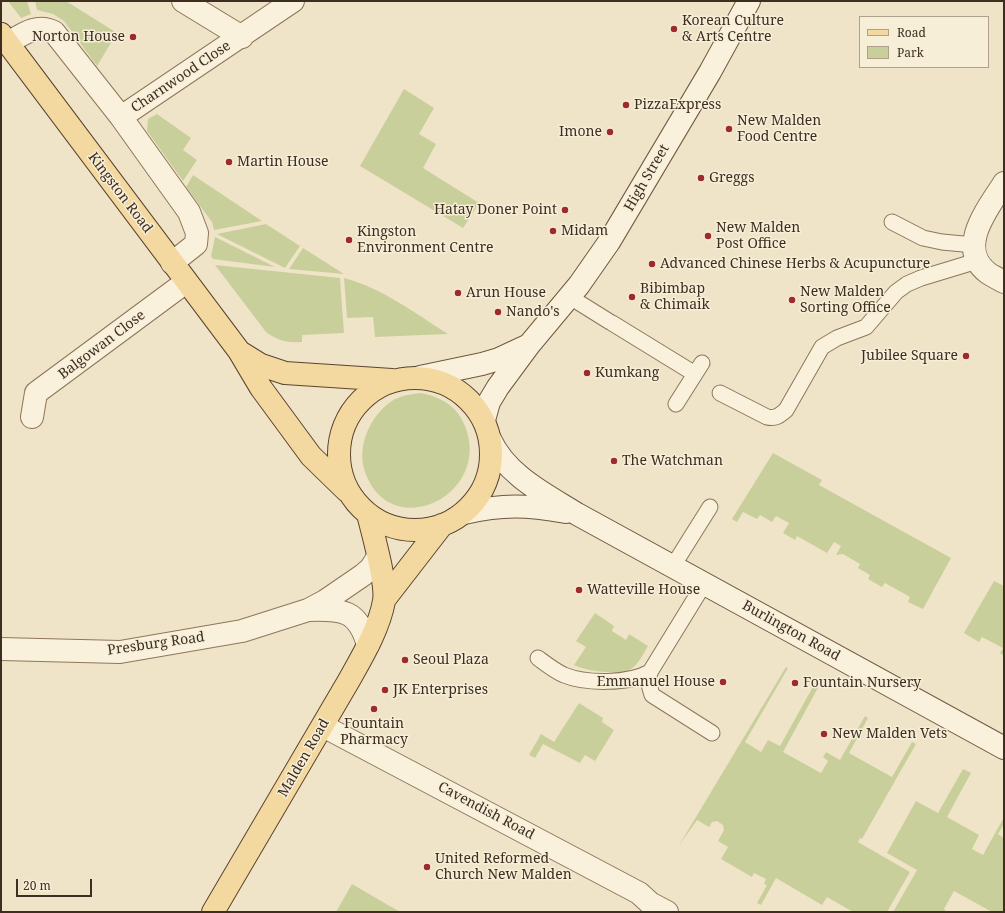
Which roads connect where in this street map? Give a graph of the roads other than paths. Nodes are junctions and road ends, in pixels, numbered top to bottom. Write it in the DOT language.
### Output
graph roads {
  1 [pos="183,1"];
  2 [pos="293,1"];
  3 [pos="749,1"];
  4 [pos="242,37"];
  5 [pos="4,38"];
  6 [pos="121,118"];
  7 [pos="1004,183"];
  8 [pos="892,222"];
  9 [pos="976,253"];
  10 [pos="172,263"];
  11 [pos="186,282"];
  12 [pos="1004,282"];
  13 [pos="570,297"];
  14 [pos="529,345"];
  15 [pos="239,351"];
  16 [pos="420,377"];
  17 [pos="393,380"];
  18 [pos="720,393"];
  19 [pos="676,404"];
  20 [pos="32,417"];
  21 [pos="487,429"];
  22 [pos="348,491"];
  23 [pos="710,507"];
  24 [pos="464,513"];
  25 [pos="368,514"];
  26 [pos="577,514"];
  27 [pos="442,525"];
  28 [pos="378,556"];
  29 [pos="673,566"];
  30 [pos="704,584"];
  31 [pos="384,600"];
  32 [pos="308,610"];
  33 [pos="368,645"];
  34 [pos="1,649"];
  35 [pos="538,658"];
  36 [pos="650,672"];
  37 [pos="323,726"];
  38 [pos="712,733"];
  39 [pos="1004,748"];
  40 [pos="213,912"];
  41 [pos="667,912"];
  1 -- 4 [label="street, Charnwood Close"];
  2 -- 4 [label="street, Charnwood Close"];
  3 -- 13 [label="street, High Street"];
  4 -- 6 [label="street, Charnwood Close"];
  5 -- 6 [label="street"];
  5 -- 10 [label="main road, Kingston Road"];
  6 -- 10 [label="street"];
  7 -- 9 [label="street"];
  8 -- 9 [label="lane"];
  9 -- 12 [label="street"];
  9 -- 18 [label="lane"];
  10 -- 11 [label="main road, Kingston Road"];
  11 -- 15 [label="main road, Kingston Road"];
  11 -- 20 [label="street, Balgowan Close"];
  13 -- 14 [label="street, High Street"];
  13 -- 19 [label="lane"];
  14 -- 16 [label="street, High Street"];
  14 -- 21 [label="street, High Street"];
  15 -- 17 [label="main road, Kingston Road"];
  15 -- 22 [label="main road, Kingston Road"];
  16 -- 17 [label="main road"];
  16 -- 21 [label="main road"];
  17 -- 22 [label="main road"];
  21 -- 24 [label="main road"];
  21 -- 26 [label="street, Burlington Road"];
  22 -- 25 [label="main road"];
  23 -- 29 [label="lane"];
  24 -- 26 [label="street, Burlington Road"];
  24 -- 27 [label="main road"];
  25 -- 27 [label="main road"];
  25 -- 28 [label="main road, Malden Road"];
  26 -- 29 [label="street, Burlington Road"];
  27 -- 31 [label="main road, Malden Road"];
  28 -- 31 [label="main road, Malden Road"];
  28 -- 32 [label="street, Presburg Road"];
  29 -- 30 [label="street, Burlington Road"];
  30 -- 36 [label="lane"];
  30 -- 39 [label="street, Burlington Road"];
  31 -- 33 [label="main road, Malden Road"];
  32 -- 33 [label="street, Presburg Road"];
  32 -- 34 [label="street, Presburg Road"];
  33 -- 37 [label="main road, Malden Road"];
  35 -- 36 [label="lane"];
  36 -- 38 [label="lane"];
  37 -- 40 [label="main road, Malden Road"];
  37 -- 41 [label="street, Cavendish Road"];
}
